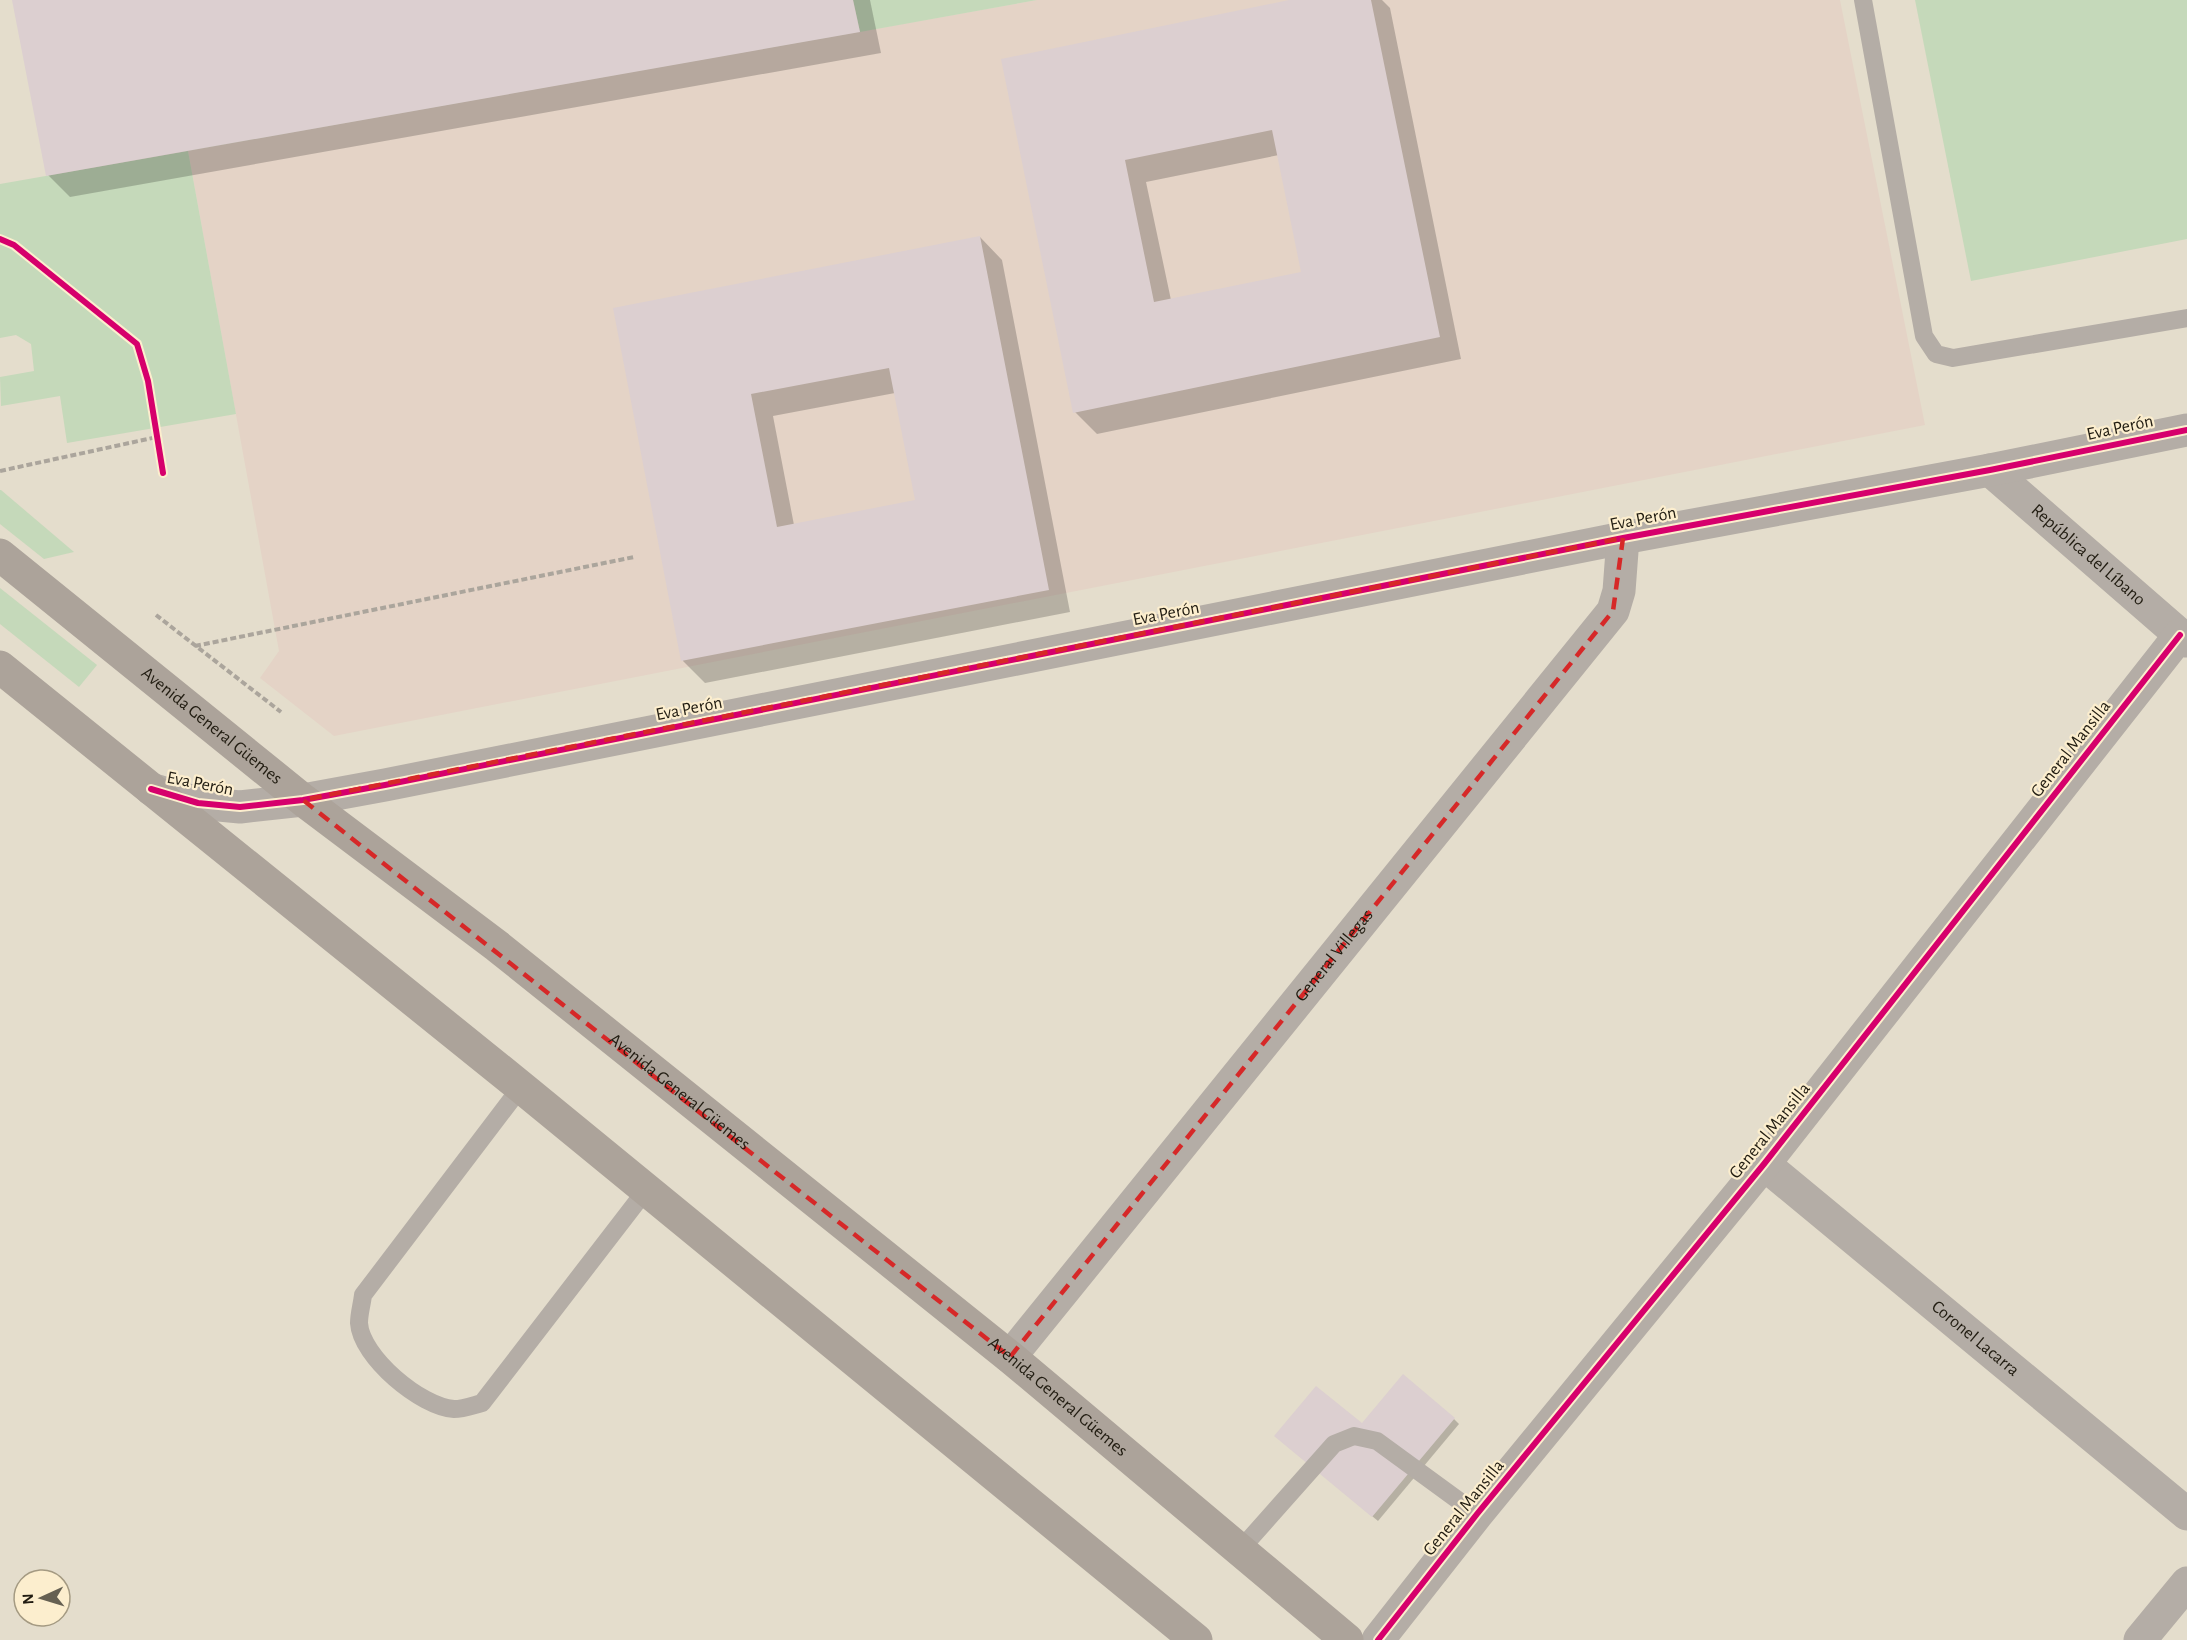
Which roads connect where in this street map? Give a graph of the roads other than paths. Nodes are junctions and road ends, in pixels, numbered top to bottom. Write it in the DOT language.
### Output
graph roads {
  1 [pos="1863,0"];
  2 [pos="2187,318"];
  3 [pos="2187,430"];
  4 [pos="1990,470"];
  5 [pos="1623,538"];
  6 [pos="0,555"];
  7 [pos="2184,638"];
  8 [pos="3,676"];
  9 [pos="151,789"];
  10 [pos="303,800"];
  11 [pos="521,1087"];
  12 [pos="1764,1164"];
  13 [pos="646,1190"];
  14 [pos="1010,1357"];
  15 [pos="1477,1514"];
  16 [pos="2187,1514"];
  17 [pos="1239,1551"];
  18 [pos="2187,1583"];
  19 [pos="1196,1640"];
  20 [pos="1347,1640"];
  21 [pos="1378,1640"];
  22 [pos="2140,1640"];
  1 -- 2 [label="lane"];
  3 -- 4 [label="street, Eva Perón"];
  4 -- 5 [label="street, Eva Perón"];
  4 -- 7 [label="street, República del Líbano"];
  5 -- 10 [label="street, Eva Perón"];
  5 -- 14 [label="street, General Villegas"];
  6 -- 10 [label="main road, Avenida General Güemes"];
  7 -- 12 [label="street, General Mansilla"];
  8 -- 9 [label="main road"];
  9 -- 10 [label="street, Eva Perón"];
  9 -- 11 [label="main road"];
  10 -- 14 [label="main road, Avenida General Güemes"];
  11 -- 13 [label="main road"];
  11 -- 13 [label="lane"];
  12 -- 15 [label="street, General Mansilla"];
  12 -- 16 [label="street, Coronel Lacarra"];
  13 -- 19 [label="main road"];
  14 -- 17 [label="main road, Avenida General Güemes"];
  15 -- 17 [label="lane"];
  15 -- 21 [label="street, General Mansilla"];
  17 -- 20 [label="main road, Avenida General Güemes"];
  18 -- 22 [label="street"];
}
